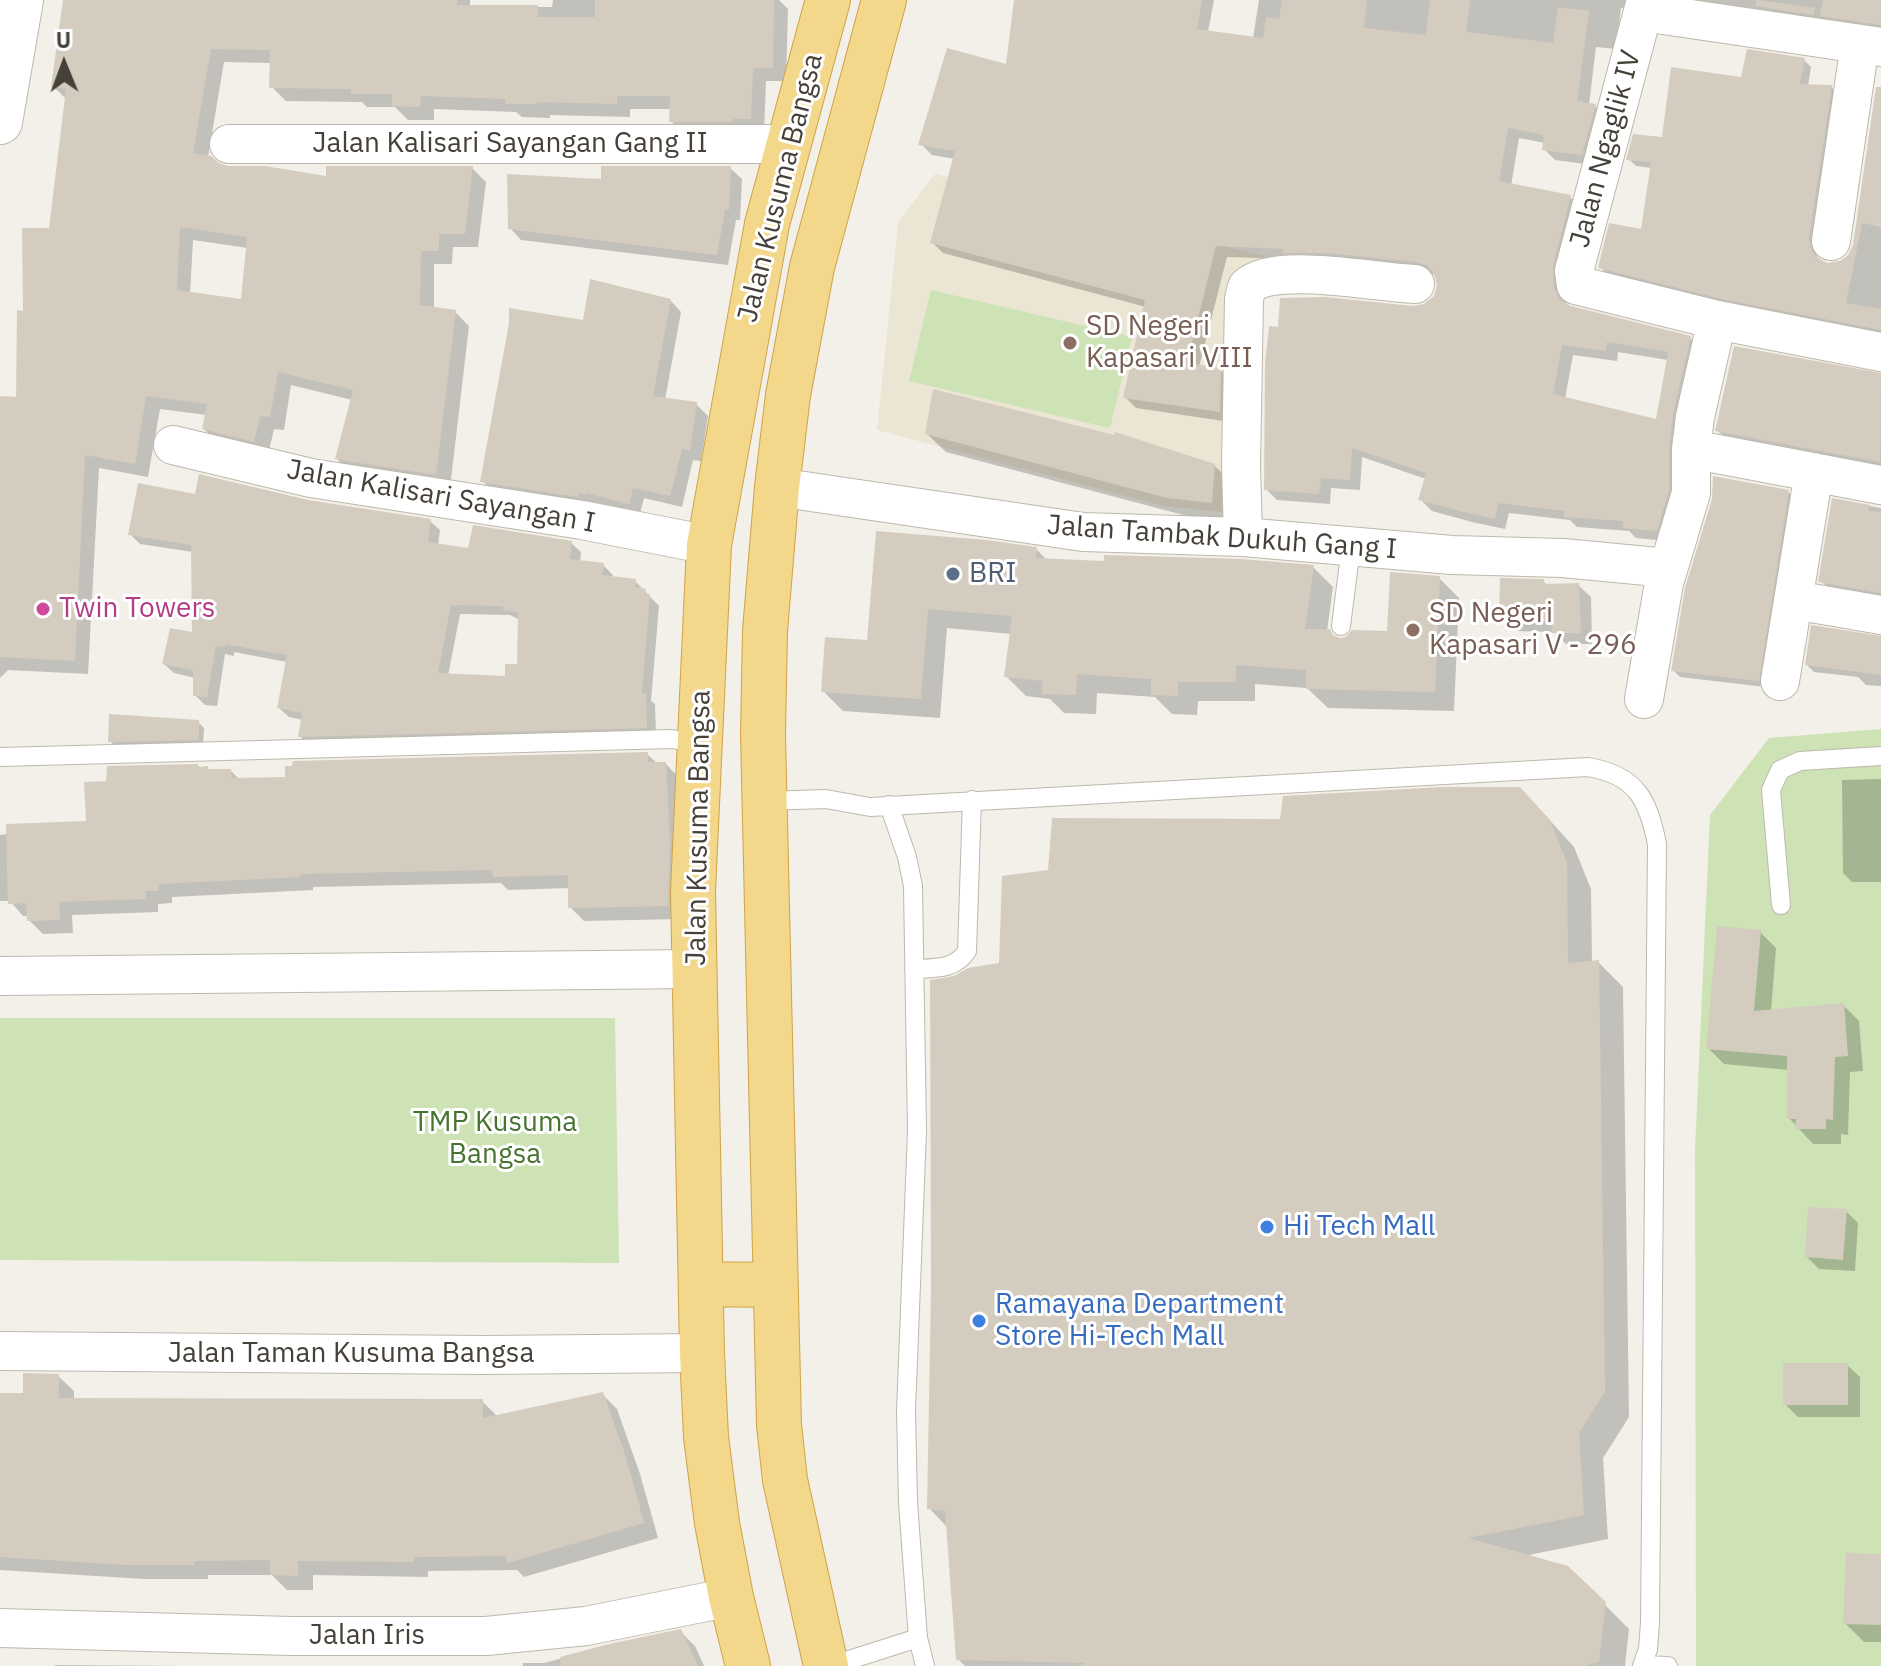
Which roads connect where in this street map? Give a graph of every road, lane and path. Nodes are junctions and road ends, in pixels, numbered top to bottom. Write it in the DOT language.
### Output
graph roads {
  1 [pos="828,0"];
  2 [pos="884,0"];
  3 [pos="14,2"];
  4 [pos="1645,6"];
  5 [pos="1870,45"];
  6 [pos="0,122"];
  7 [pos="229,144"];
  8 [pos="790,144"];
  9 [pos="1831,241"];
  10 [pos="1415,284"];
  11 [pos="1717,320"];
  12 [pos="1881,352"];
  13 [pos="173,445"];
  14 [pos="1691,449"];
  15 [pos="1814,472"];
  16 [pos="1881,485"];
  17 [pos="777,487"];
  18 [pos="1243,537"];
  19 [pos="709,545"];
  20 [pos="1351,547"];
  21 [pos="1668,568"];
  22 [pos="1794,600"];
  23 [pos="1881,615"];
  24 [pos="1341,626"];
  25 [pos="1780,681"];
  26 [pos="1644,699"];
  27 [pos="699,744"];
  28 [pos="1881,756"];
  29 [pos="0,757"];
  30 [pos="972,800"];
  31 [pos="879,806"];
  32 [pos="765,820"];
  33 [pos="695,839"];
  34 [pos="1781,905"];
  35 [pos="695,969"];
  36 [pos="914,969"];
  37 [pos="0,976"];
  38 [pos="701,1284"];
  39 [pos="775,1285"];
  40 [pos="0,1351"];
  41 [pos="702,1353"];
  42 [pos="731,1597"];
  43 [pos="0,1628"];
  44 [pos="918,1638"];
  45 [pos="748,1666"];
  46 [pos="828,1666"];
  47 [pos="925,1666"];
  48 [pos="1643,1666"];
  49 [pos="1668,1666"];
  1 -- 8 [label="highway, Jalan Kusuma Bangsa"];
  2 -- 17 [label="highway, Jalan Kusuma Bangsa"];
  3 -- 6 [label="street"];
  4 -- 5 [label="street, Jalan Ngaglik IV"];
  4 -- 11 [label="street, Jalan Ngaglik IV"];
  5 -- 9 [label="street"];
  7 -- 8 [label="street, Jalan Kalisari Sayangan Gang II"];
  8 -- 19 [label="highway, Jalan Kusuma Bangsa"];
  10 -- 18 [label="street"];
  11 -- 12 [label="street"];
  11 -- 14 [label="street"];
  13 -- 19 [label="street, Jalan Kalisari Sayangan I"];
  14 -- 15 [label="street"];
  14 -- 21 [label="street"];
  15 -- 16 [label="street"];
  15 -- 22 [label="street"];
  17 -- 18 [label="street, Jalan Tambak Dukuh Gang I"];
  17 -- 32 [label="highway, Jalan Kusuma Bangsa"];
  18 -- 20 [label="street, Jalan Tambak Dukuh Gang I"];
  19 -- 27 [label="highway, Jalan Kusuma Bangsa"];
  20 -- 21 [label="street, Jalan Tambak Dukuh Gang I"];
  20 -- 24 [label="lane"];
  21 -- 26 [label="street"];
  22 -- 23 [label="street"];
  22 -- 25 [label="street"];
  27 -- 29 [label="lane"];
  27 -- 33 [label="highway, Jalan Kusuma Bangsa"];
  28 -- 34 [label="lane"];
  30 -- 31 [label="lane"];
  30 -- 36 [label="lane"];
  30 -- 48 [label="lane"];
  31 -- 32 [label="lane"];
  31 -- 36 [label="lane"];
  32 -- 33 [label="highway"];
  32 -- 39 [label="highway, Jalan Kusuma Bangsa"];
  33 -- 35 [label="highway, Jalan Kusuma Bangsa"];
  35 -- 37 [label="street"];
  35 -- 38 [label="highway, Jalan Kusuma Bangsa"];
  36 -- 44 [label="lane"];
  38 -- 39 [label="highway"];
  38 -- 41 [label="highway, Jalan Kusuma Bangsa"];
  39 -- 46 [label="highway, Jalan Kusuma Bangsa"];
  40 -- 41 [label="street, Jalan Taman Kusuma Bangsa"];
  41 -- 42 [label="highway, Jalan Kusuma Bangsa"];
  42 -- 43 [label="street, Jalan Iris"];
  42 -- 45 [label="highway, Jalan Kusuma Bangsa"];
  44 -- 46 [label="lane"];
  44 -- 47 [label="lane"];
  48 -- 49 [label="lane"];
}
